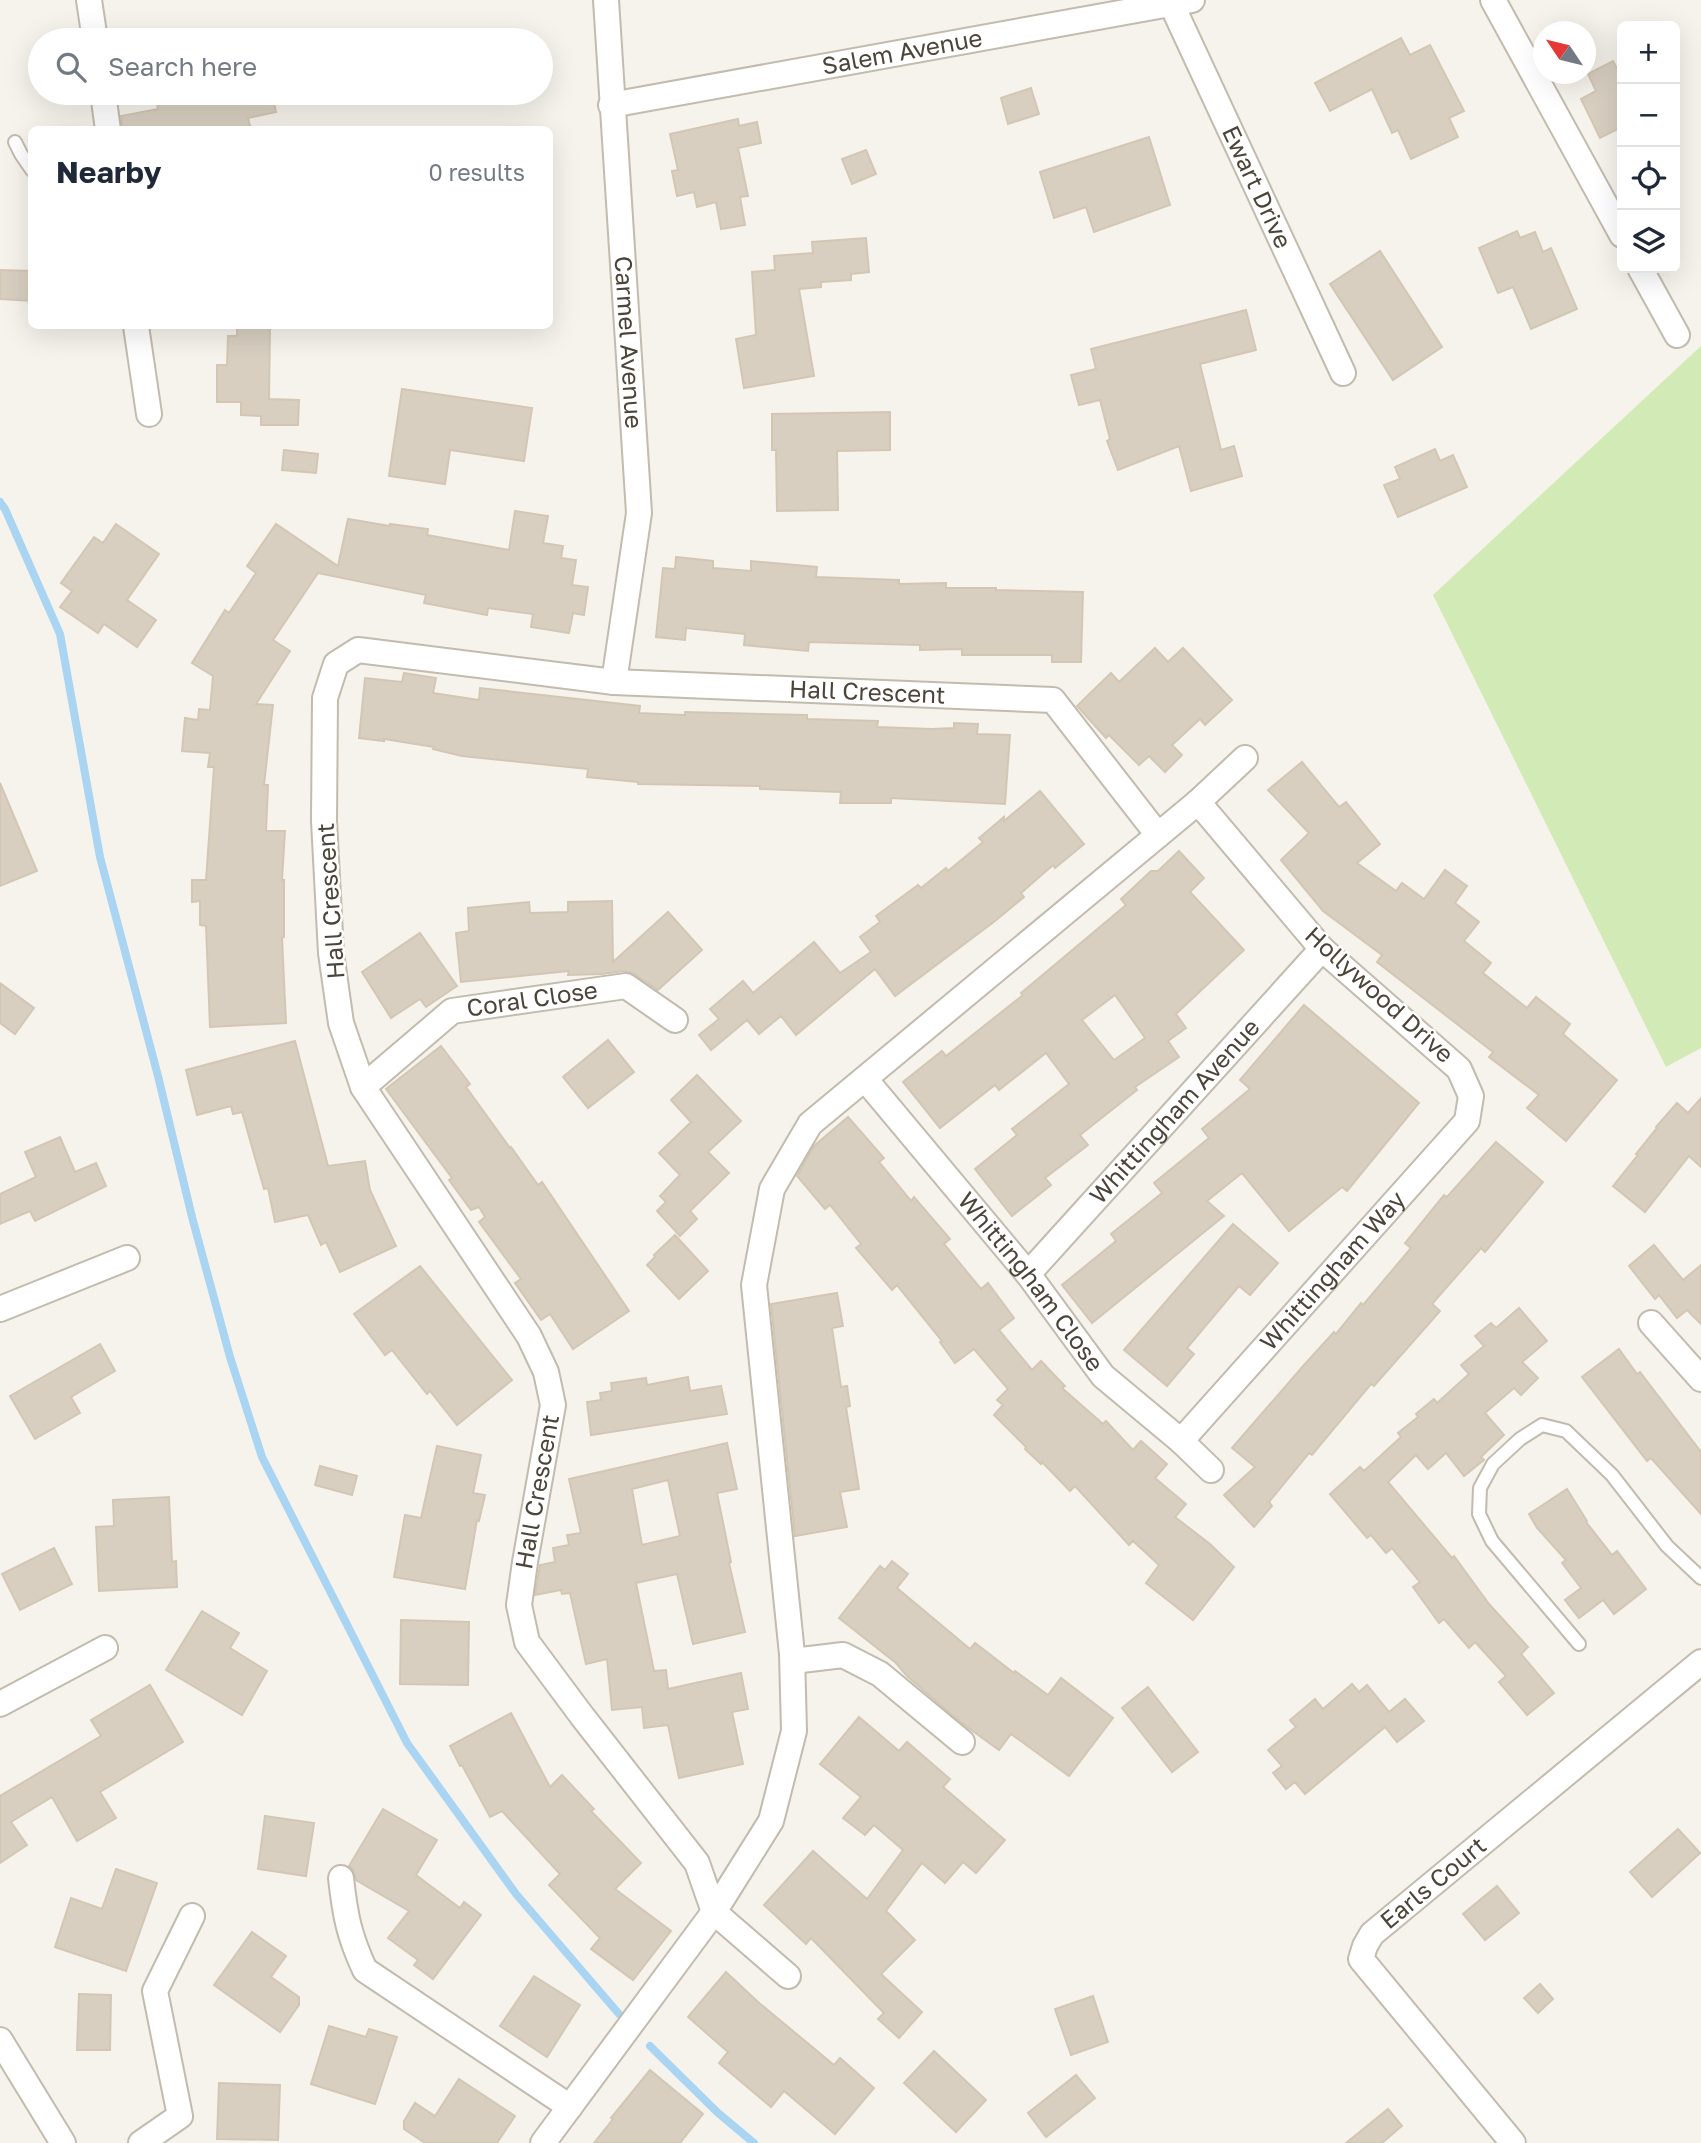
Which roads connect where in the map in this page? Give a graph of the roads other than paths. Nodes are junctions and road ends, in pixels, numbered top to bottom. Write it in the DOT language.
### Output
graph roads {
  1 [pos="89,0"];
  2 [pos="606,0"];
  3 [pos="1493,0"];
  4 [pos="1182,1"];
  5 [pos="93,28"];
  6 [pos="105,105"];
  7 [pos="611,105"];
  8 [pos="107,126"];
  9 [pos="15,142"];
  10 [pos="28,163"];
  11 [pos="1617,226"];
  12 [pos="1643,273"];
  13 [pos="136,329"];
  14 [pos="1677,335"];
  15 [pos="1343,373"];
  16 [pos="149,414"];
  17 [pos="614,682"];
  18 [pos="1245,758"];
  19 [pos="1198,802"];
  20 [pos="1158,835"];
  21 [pos="1322,949"];
  22 [pos="675,1020"];
  23 [pos="865,1079"];
  24 [pos="363,1087"];
  25 [pos="1471,1096"];
  26 [pos="127,1258"];
  27 [pos="1028,1274"];
  28 [pos="0,1309"];
  29 [pos="1651,1323"];
  30 [pos="1701,1379"];
  31 [pos="1181,1441"];
  32 [pos="1211,1470"];
  33 [pos="1701,1578"];
  34 [pos="1579,1644"];
  35 [pos="105,1648"];
  36 [pos="793,1661"];
  37 [pos="1701,1662"];
  38 [pos="0,1704"];
  39 [pos="962,1742"];
  40 [pos="341,1878"];
  41 [pos="714,1912"];
  42 [pos="192,1916"];
  43 [pos="788,1976"];
  44 [pos="0,2040"];
  45 [pos="569,2107"];
  46 [pos="63,2143"];
  47 [pos="141,2143"];
  48 [pos="543,2143"];
  49 [pos="1513,2143"];
  1 -- 5 [label="street"];
  2 -- 7 [label="street, Carmel Avenue"];
  3 -- 11 [label="street"];
  4 -- 7 [label="street, Salem Avenue"];
  4 -- 15 [label="street, Ewart Drive"];
  6 -- 8 [label="street"];
  7 -- 17 [label="street, Carmel Avenue"];
  9 -- 10 [label="lane"];
  12 -- 14 [label="street"];
  13 -- 16 [label="street"];
  17 -- 20 [label="street, Hall Crescent"];
  17 -- 24 [label="street, Hall Crescent"];
  18 -- 19 [label="street"];
  19 -- 20 [label="street"];
  19 -- 21 [label="street, Hollywood Drive"];
  20 -- 23 [label="street"];
  21 -- 25 [label="street, Hollywood Drive"];
  21 -- 27 [label="street, Whittingham Avenue"];
  22 -- 24 [label="street, Coral Close"];
  23 -- 27 [label="street, Whittingham Close"];
  23 -- 36 [label="street"];
  24 -- 41 [label="street, Hall Crescent"];
  25 -- 31 [label="street, Whittingham Way"];
  26 -- 28 [label="street"];
  27 -- 31 [label="street, Whittingham Close"];
  29 -- 30 [label="street"];
  31 -- 32 [label="street, Whittingham Close"];
  33 -- 34 [label="lane"];
  35 -- 38 [label="street"];
  36 -- 39 [label="street"];
  36 -- 41 [label="street"];
  37 -- 49 [label="street, Earls Court"];
  40 -- 45 [label="street"];
  41 -- 43 [label="street"];
  41 -- 45 [label="street"];
  42 -- 47 [label="street"];
  44 -- 46 [label="street"];
  45 -- 48 [label="street"];
}
